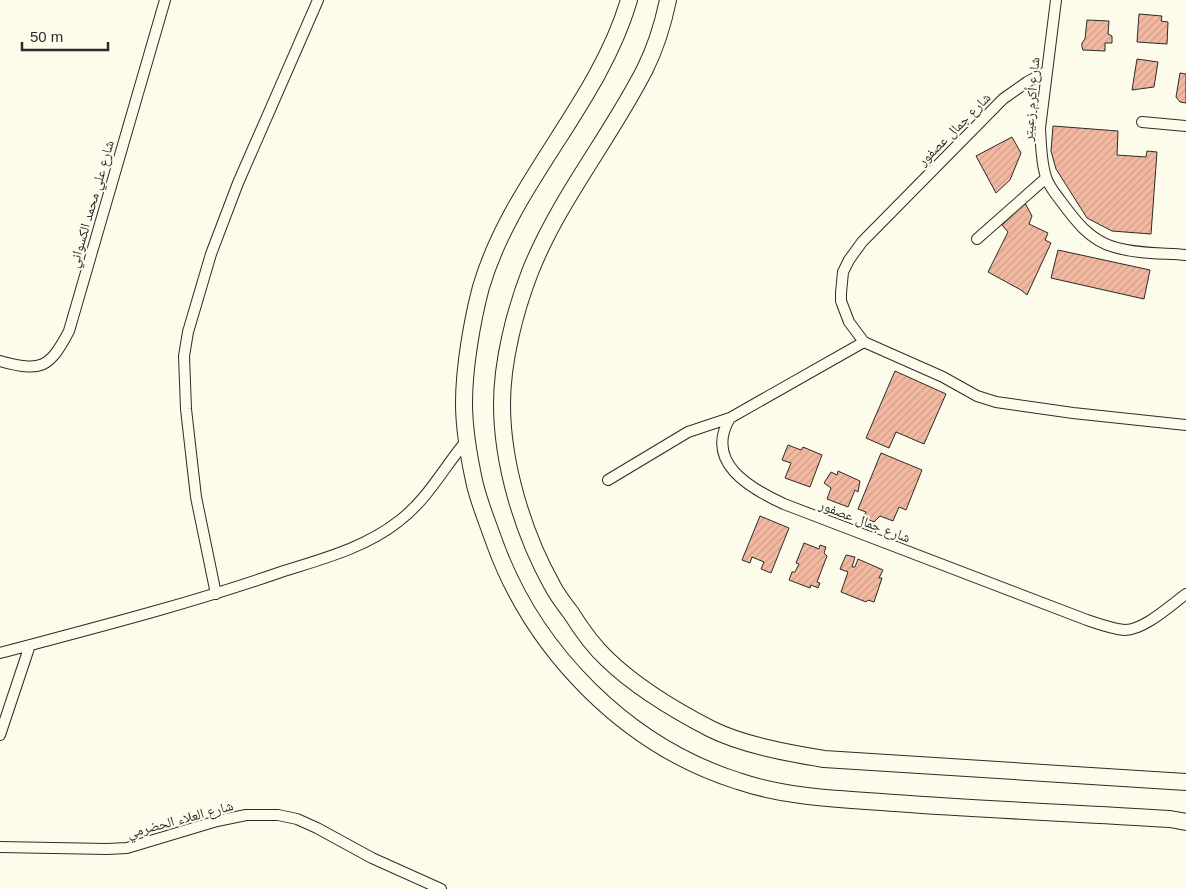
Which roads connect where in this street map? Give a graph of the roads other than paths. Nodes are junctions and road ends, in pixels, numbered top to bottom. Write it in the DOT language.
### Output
graph roads {
  1 [pos="166,0"];
  2 [pos="318,0"];
  3 [pos="629,0"];
  4 [pos="668,0"];
  5 [pos="1056,0"];
  6 [pos="1046,72"];
  7 [pos="1142,122"];
  8 [pos="1186,126"];
  9 [pos="1046,178"];
  10 [pos="976,239"];
  11 [pos="1186,255"];
  12 [pos="864,342"];
  13 [pos="0,361"];
  14 [pos="730,418"];
  15 [pos="1186,425"];
  16 [pos="467,440"];
  17 [pos="608,480"];
  18 [pos="216,594"];
  19 [pos="1186,594"];
  20 [pos="30,645"];
  21 [pos="0,653"];
  22 [pos="0,735"];
  23 [pos="1186,782"];
  24 [pos="1186,822"];
  25 [pos="0,847"];
  26 [pos="440,889"];
  1 -- 13 [label="street, شارع علي محمد الكسواني"];
  2 -- 18 [label="street"];
  3 -- 16 [label="main road"];
  4 -- 23 [label="main road"];
  5 -- 6 [label="street, شارع أكرم زعيتر"];
  6 -- 9 [label="street, شارع أكرم زعيتر"];
  6 -- 12 [label="street, شارع جمال عصفور"];
  7 -- 8 [label="street"];
  9 -- 10 [label="street"];
  9 -- 11 [label="street, شارع أكرم زعيتر"];
  12 -- 14 [label="street"];
  12 -- 15 [label="street, شارع جمال عصفور"];
  14 -- 17 [label="street"];
  14 -- 19 [label="street, شارع جمال عصفور"];
  16 -- 18 [label="street"];
  16 -- 24 [label="main road"];
  18 -- 20 [label="street"];
  20 -- 21 [label="street"];
  20 -- 22 [label="street"];
  25 -- 26 [label="street, شارع العلاء الحضرمي"];
}
